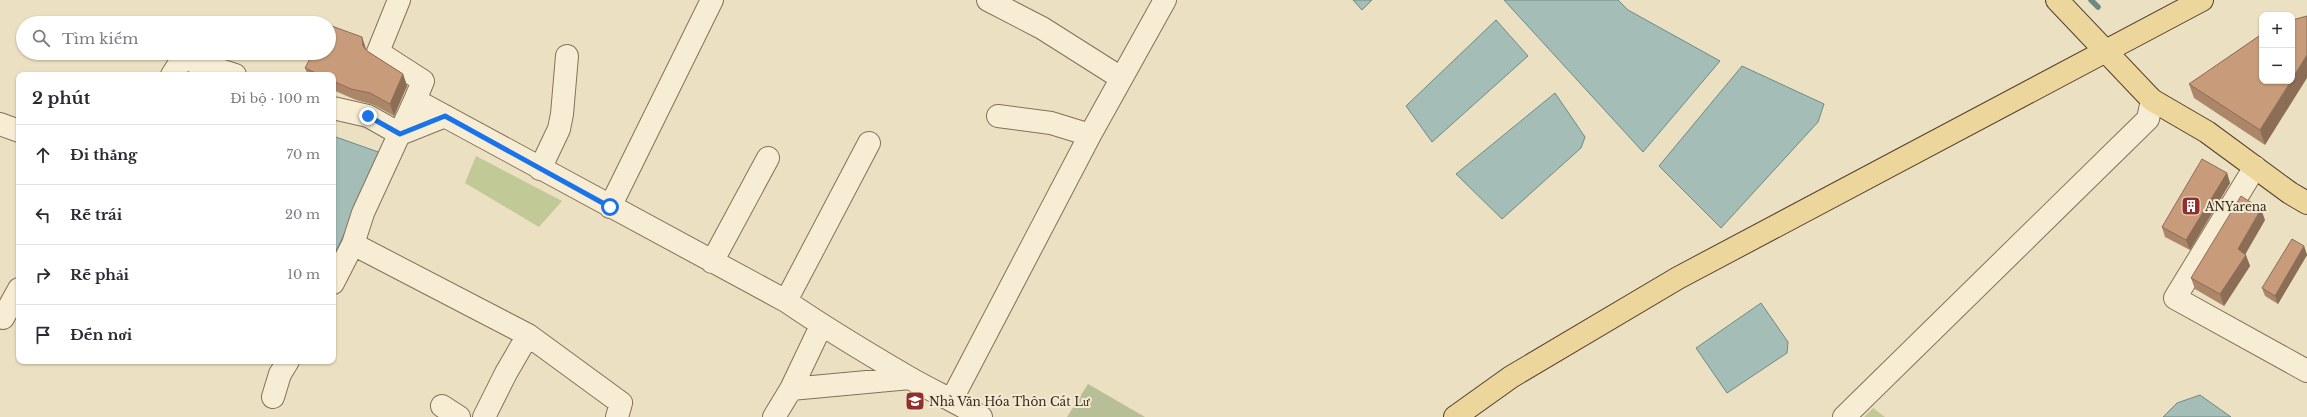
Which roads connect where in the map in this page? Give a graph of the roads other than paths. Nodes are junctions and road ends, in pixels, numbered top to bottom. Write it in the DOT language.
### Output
graph roads {
  1 [pos="399,0"];
  2 [pos="712,0"];
  3 [pos="988,0"];
  4 [pos="1165,0"];
  5 [pos="2058,0"];
  6 [pos="2202,0"];
  7 [pos="2104,51"];
  8 [pos="567,56"];
  9 [pos="182,60"];
  10 [pos="189,60"];
  11 [pos="174,72"];
  12 [pos="225,72"];
  13 [pos="1121,78"];
  14 [pos="415,100"];
  15 [pos="336,109"];
  16 [pos="2150,110"];
  17 [pos="445,116"];
  18 [pos="998,116"];
  19 [pos="0,124"];
  20 [pos="16,130"];
  21 [pos="400,134"];
  22 [pos="1090,135"];
  23 [pos="869,143"];
  24 [pos="768,158"];
  25 [pos="2255,167"];
  26 [pos="540,169"];
  27 [pos="2307,203"];
  28 [pos="610,207"];
  29 [pos="354,244"];
  30 [pos="712,262"];
  31 [pos="336,276"];
  32 [pos="16,294"];
  33 [pos="786,302"];
  34 [pos="3,318"];
  35 [pos="821,326"];
  36 [pos="528,335"];
  37 [pos="286,364"];
  38 [pos="2307,371"];
  39 [pos="910,378"];
  40 [pos="791,389"];
  41 [pos="273,397"];
  42 [pos="952,399"];
  43 [pos="489,415"];
  44 [pos="617,417"];
  45 [pos="774,417"];
  46 [pos="981,417"];
  47 [pos="1455,417"];
  48 [pos="1844,417"];
  1 -- 14 [label="street"];
  2 -- 28 [label="street"];
  3 -- 13 [label="street"];
  4 -- 13 [label="street"];
  5 -- 7 [label="main road"];
  6 -- 7 [label="main road"];
  7 -- 16 [label="main road"];
  7 -- 47 [label="main road"];
  8 -- 26 [label="street"];
  9 -- 11 [label="street"];
  10 -- 12 [label="street"];
  13 -- 22 [label="street"];
  14 -- 17 [label="street"];
  14 -- 21 [label="street"];
  15 -- 21 [label="street"];
  16 -- 25 [label="main road"];
  16 -- 48 [label="street"];
  17 -- 21 [label="street"];
  17 -- 26 [label="street"];
  18 -- 22 [label="street"];
  19 -- 20 [label="street"];
  21 -- 29 [label="street"];
  22 -- 42 [label="street"];
  23 -- 33 [label="street"];
  24 -- 30 [label="street"];
  25 -- 27 [label="main road"];
  25 -- 38 [label="street"];
  26 -- 28 [label="street"];
  28 -- 30 [label="street"];
  29 -- 31 [label="street"];
  29 -- 36 [label="street"];
  30 -- 33 [label="street"];
  32 -- 34 [label="street"];
  33 -- 35 [label="street"];
  35 -- 39 [label="street"];
  35 -- 40 [label="street"];
  36 -- 43 [label="street"];
  36 -- 44 [label="street"];
  37 -- 41 [label="street"];
  39 -- 40 [label="street"];
  39 -- 42 [label="street"];
  40 -- 45 [label="street"];
  42 -- 46 [label="street"];
}
